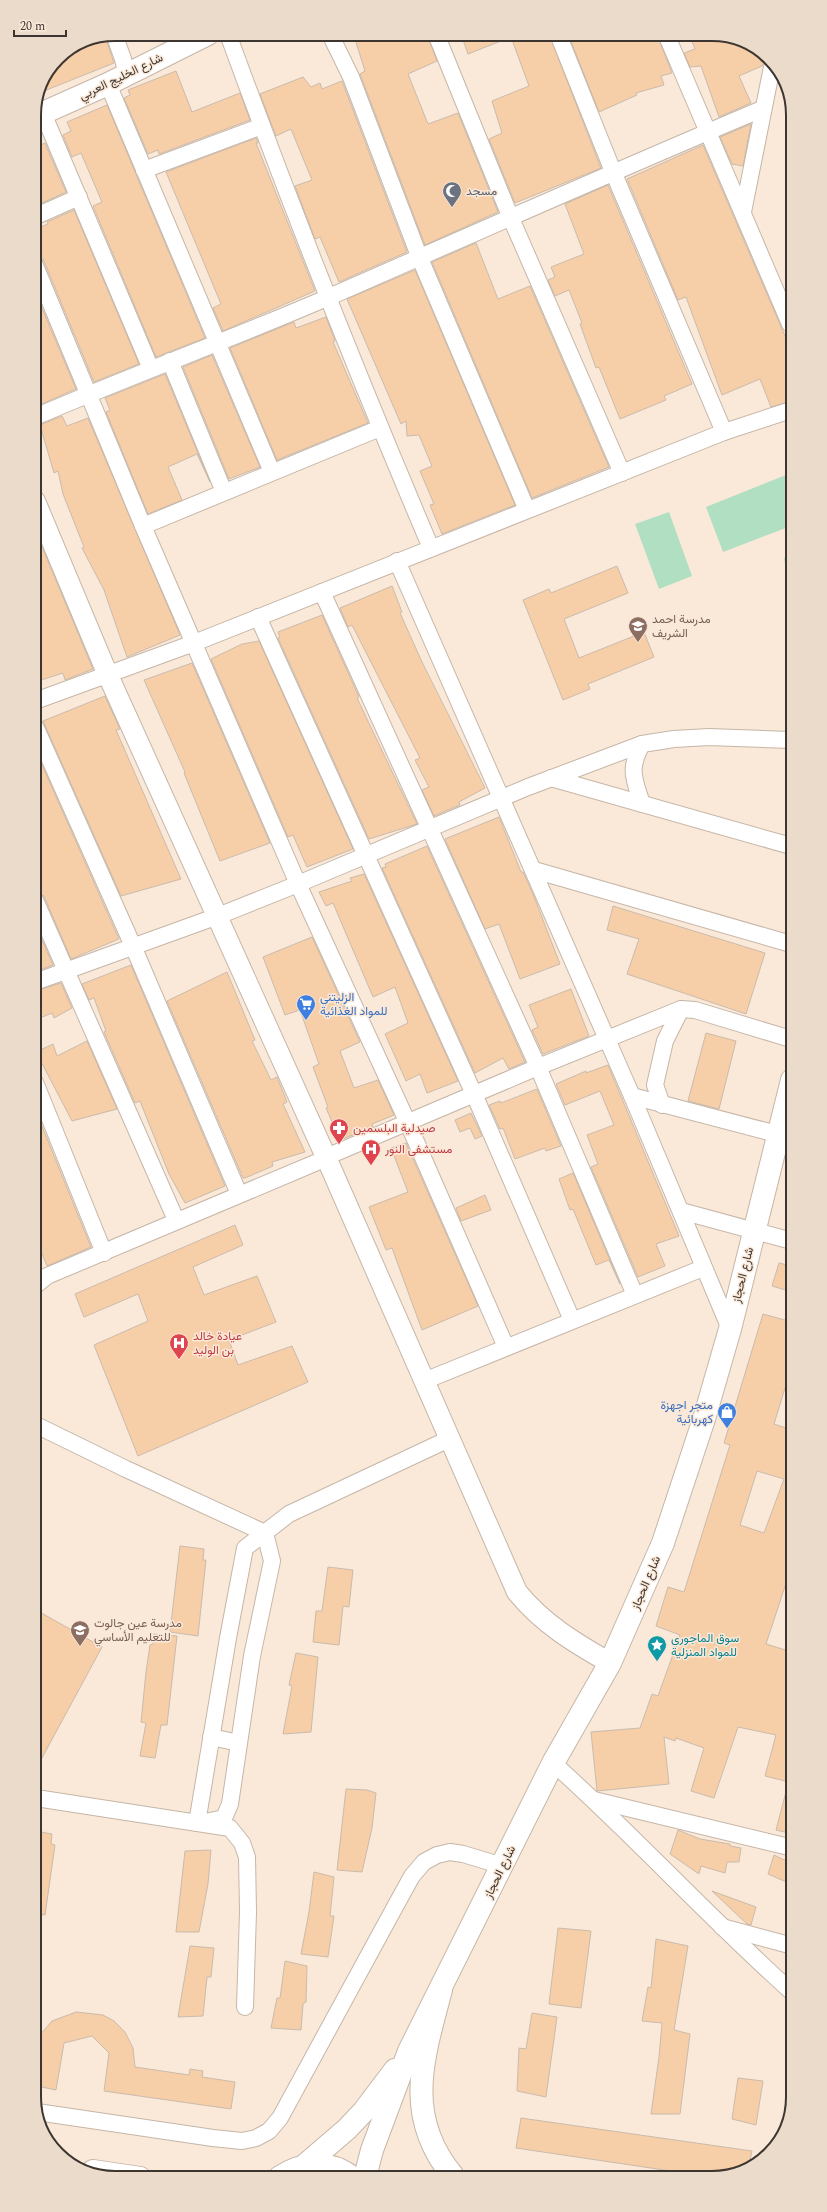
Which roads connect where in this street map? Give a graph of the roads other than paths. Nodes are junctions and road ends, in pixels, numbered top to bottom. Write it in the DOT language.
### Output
graph roads {
  1 [pos="117,41"];
  2 [pos="194,41"];
  3 [pos="231,41"];
  4 [pos="333,41"];
  5 [pos="439,41"];
  6 [pos="561,41"];
  7 [pos="669,41"];
  8 [pos="771,71"];
  9 [pos="118,80"];
  10 [pos="762,109"];
  11 [pos="41,114"];
  12 [pos="41,119"];
  13 [pos="262,126"];
  14 [pos="707,132"];
  15 [pos="144,170"];
  16 [pos="614,174"];
  17 [pos="79,197"];
  18 [pos="743,212"];
  19 [pos="41,214"];
  20 [pos="510,216"];
  21 [pos="419,256"];
  22 [pos="41,280"];
  23 [pos="328,297"];
  24 [pos="786,314"];
  25 [pos="217,342"];
  26 [pos="170,361"];
  27 [pos="151,369"];
  28 [pos="88,394"];
  29 [pos="786,412"];
  30 [pos="41,414"];
  31 [pos="380,428"];
  32 [pos="724,432"];
  33 [pos="272,472"];
  34 [pos="622,473"];
  35 [pos="224,492"];
  36 [pos="527,510"];
  37 [pos="41,515"];
  38 [pos="143,526"];
  39 [pos="431,548"];
  40 [pos="397,561"];
  41 [pos="322,592"];
  42 [pos="258,617"];
  43 [pos="194,643"];
  44 [pos="107,673"];
  45 [pos="41,699"];
  46 [pos="41,739"];
  47 [pos="786,740"];
  48 [pos="642,744"];
  49 [pos="551,778"];
  50 [pos="502,799"];
  51 [pos="642,804"];
  52 [pos="428,828"];
  53 [pos="786,845"];
  54 [pos="365,855"];
  55 [pos="534,870"];
  56 [pos="298,884"];
  57 [pos="41,914"];
  58 [pos="218,916"];
  59 [pos="786,943"];
  60 [pos="133,946"];
  61 [pos="65,970"];
  62 [pos="41,980"];
  63 [pos="681,1009"];
  64 [pos="607,1038"];
  65 [pos="786,1038"];
  66 [pos="538,1066"];
  67 [pos="474,1094"];
  68 [pos="41,1095"];
  69 [pos="632,1096"];
  70 [pos="662,1105"];
  71 [pos="408,1121"];
  72 [pos="785,1136"];
  73 [pos="321,1160"];
  74 [pos="239,1194"];
  75 [pos="681,1210"];
  76 [pos="176,1220"];
  77 [pos="753,1231"];
  78 [pos="786,1239"];
  79 [pos="104,1253"];
  80 [pos="703,1268"];
  81 [pos="41,1279"];
  82 [pos="635,1295"];
  83 [pos="572,1320"];
  84 [pos="730,1329"];
  85 [pos="506,1347"];
  86 [pos="424,1381"];
  87 [pos="41,1426"];
  88 [pos="449,1439"];
  89 [pos="264,1533"];
  90 [pos="610,1663"];
  91 [pos="211,1737"];
  92 [pos="239,1743"];
  93 [pos="553,1763"];
  94 [pos="41,1799"];
  95 [pos="594,1800"];
  96 [pos="197,1823"];
  97 [pos="786,1846"];
  98 [pos="503,1866"];
  99 [pos="721,1927"];
  100 [pos="786,1944"];
  101 [pos="786,1987"];
  102 [pos="441,1990"];
  103 [pos="245,2007"];
  104 [pos="409,2051"];
  105 [pos="43,2113"];
  106 [pos="305,2165"];
  107 [pos="290,2171"];
  108 [pos="342,2171"];
  109 [pos="367,2171"];
  110 [pos="448,2171"];
  1 -- 9 [label="street"];
  2 -- 9 [label="main road, شارع الخليج العربي"];
  3 -- 13 [label="street"];
  4 -- 21 [label="street"];
  5 -- 20 [label="street"];
  6 -- 16 [label="street"];
  7 -- 14 [label="street"];
  8 -- 10 [label="street"];
  9 -- 11 [label="main road, شارع الخليج العربي"];
  9 -- 15 [label="street"];
  10 -- 14 [label="street"];
  10 -- 18 [label="street"];
  12 -- 17 [label="street"];
  13 -- 15 [label="street"];
  13 -- 23 [label="street"];
  14 -- 16 [label="street"];
  14 -- 18 [label="street"];
  15 -- 25 [label="street"];
  16 -- 20 [label="street"];
  16 -- 32 [label="street"];
  17 -- 19 [label="street"];
  17 -- 27 [label="street"];
  18 -- 24 [label="street"];
  20 -- 21 [label="street"];
  20 -- 34 [label="street"];
  21 -- 23 [label="street"];
  21 -- 36 [label="street"];
  22 -- 28 [label="street"];
  23 -- 25 [label="street"];
  23 -- 31 [label="street"];
  25 -- 26 [label="street"];
  25 -- 33 [label="street"];
  26 -- 27 [label="street"];
  26 -- 35 [label="street"];
  27 -- 28 [label="street"];
  28 -- 30 [label="street"];
  28 -- 38 [label="street"];
  29 -- 32 [label="street"];
  31 -- 33 [label="street"];
  31 -- 39 [label="street"];
  32 -- 34 [label="street"];
  33 -- 35 [label="street"];
  34 -- 36 [label="street"];
  35 -- 38 [label="street"];
  36 -- 39 [label="street"];
  37 -- 44 [label="street"];
  38 -- 43 [label="street"];
  39 -- 40 [label="street"];
  40 -- 41 [label="street"];
  40 -- 50 [label="street"];
  41 -- 42 [label="street"];
  41 -- 52 [label="street"];
  42 -- 43 [label="street"];
  42 -- 54 [label="street"];
  43 -- 44 [label="street"];
  43 -- 56 [label="street"];
  44 -- 45 [label="street"];
  44 -- 58 [label="street"];
  46 -- 60 [label="street"];
  47 -- 48 [label="street"];
  48 -- 49 [label="street"];
  48 -- 51 [label="street"];
  49 -- 50 [label="street"];
  49 -- 51 [label="street"];
  50 -- 52 [label="street"];
  50 -- 55 [label="street"];
  51 -- 53 [label="street"];
  52 -- 54 [label="street"];
  52 -- 66 [label="street"];
  54 -- 56 [label="street"];
  54 -- 67 [label="street"];
  55 -- 59 [label="street"];
  55 -- 64 [label="street"];
  56 -- 58 [label="street"];
  56 -- 71 [label="street"];
  57 -- 61 [label="street"];
  58 -- 60 [label="street"];
  58 -- 73 [label="street"];
  60 -- 61 [label="street"];
  60 -- 74 [label="street"];
  61 -- 62 [label="street"];
  61 -- 76 [label="street"];
  63 -- 64 [label="street"];
  63 -- 65 [label="street"];
  63 -- 70 [label="street"];
  64 -- 66 [label="street"];
  64 -- 69 [label="street"];
  66 -- 67 [label="street"];
  66 -- 82 [label="street"];
  67 -- 71 [label="street"];
  67 -- 83 [label="street"];
  68 -- 79 [label="street"];
  69 -- 70 [label="street"];
  69 -- 75 [label="street"];
  70 -- 72 [label="street"];
  71 -- 73 [label="street"];
  71 -- 85 [label="street"];
  72 -- 77 [label="main road, شارع الحجاز"];
  73 -- 74 [label="street"];
  73 -- 86 [label="street"];
  74 -- 76 [label="street"];
  75 -- 77 [label="street"];
  75 -- 80 [label="street"];
  76 -- 79 [label="street"];
  77 -- 78 [label="street"];
  77 -- 84 [label="main road, شارع الحجاز"];
  79 -- 81 [label="street"];
  80 -- 82 [label="street"];
  80 -- 84 [label="street"];
  82 -- 83 [label="street"];
  83 -- 85 [label="street"];
  84 -- 90 [label="main road, شارع الحجاز"];
  85 -- 86 [label="street"];
  86 -- 88 [label="street"];
  87 -- 89 [label="street"];
  88 -- 89 [label="street"];
  88 -- 90 [label="street"];
  89 -- 91 [label="street"];
  89 -- 92 [label="street"];
  90 -- 93 [label="main road, شارع الحجاز"];
  91 -- 92 [label="street"];
  91 -- 96 [label="street"];
  92 -- 96 [label="street"];
  93 -- 95 [label="street"];
  93 -- 98 [label="main road, شارع الحجاز"];
  94 -- 96 [label="street"];
  95 -- 97 [label="street"];
  95 -- 99 [label="street"];
  96 -- 103 [label="street"];
  98 -- 102 [label="main road, شارع الحجاز"];
  98 -- 105 [label="street"];
  99 -- 100 [label="street"];
  99 -- 101 [label="street"];
  102 -- 104 [label="main road, شارع الحجاز"];
  102 -- 110 [label="main road"];
  104 -- 106 [label="main road, شارع الحجاز"];
  104 -- 109 [label="main road, شارع الحجاز"];
  106 -- 107 [label="main road"];
  106 -- 108 [label="main road"];
}
